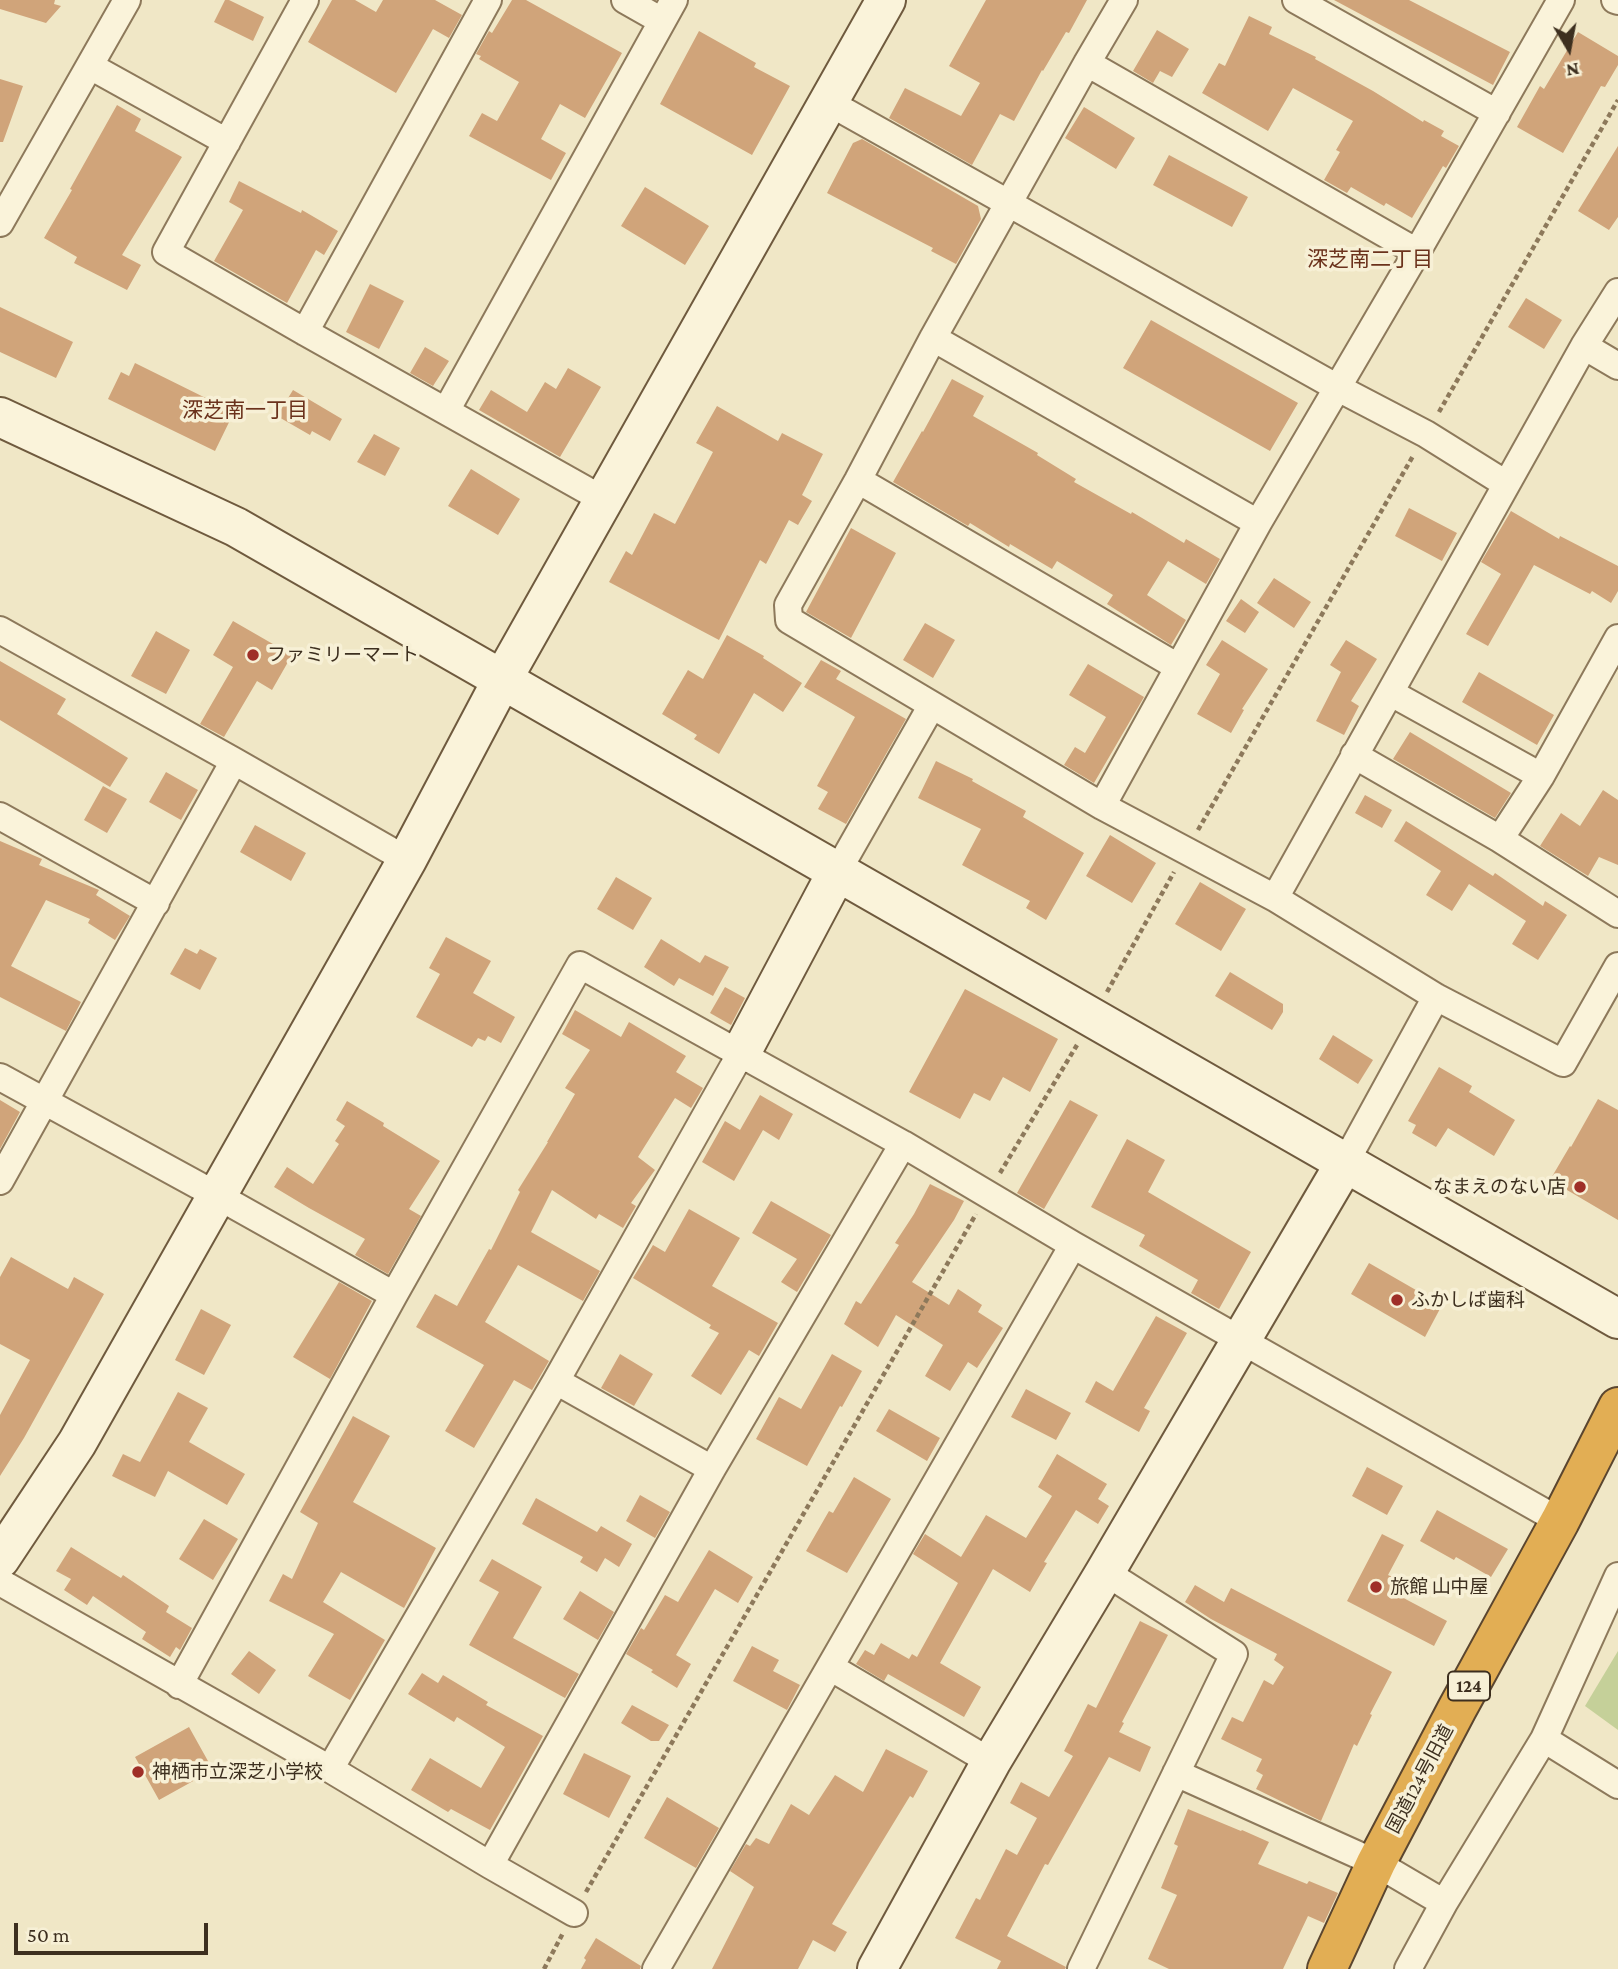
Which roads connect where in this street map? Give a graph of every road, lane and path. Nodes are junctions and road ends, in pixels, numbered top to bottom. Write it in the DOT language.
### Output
graph roads {
  1 [pos="127,0"];
  2 [pos="305,0"];
  3 [pos="488,0"];
  4 [pos="625,0"];
  5 [pos="886,0"];
  6 [pos="1124,0"];
  7 [pos="1296,0"];
  8 [pos="1561,0"];
  9 [pos="668,10"];
  10 [pos="1087,63"];
  11 [pos="90,66"];
  12 [pos="1618,100"];
  13 [pos="828,102"];
  14 [pos="1497,113"];
  15 [pos="227,142"];
  16 [pos="1009,203"];
  17 [pos="0,223"];
  18 [pos="1417,252"];
  19 [pos="1618,292"];
  20 [pos="305,332"];
  21 [pos="933,338"];
  22 [pos="1584,346"];
  23 [pos="1618,366"];
  24 [pos="1338,388"];
  25 [pos="446,411"];
  26 [pos="0,417"];
  27 [pos="1426,434"];
  28 [pos="858,480"];
  29 [pos="1506,484"];
  30 [pos="604,500"];
  31 [pos="1258,523"];
  32 [pos="0,630"];
  33 [pos="1618,638"];
  34 [pos="1178,667"];
  35 [pos="502,680"];
  36 [pos="1391,693"];
  37 [pos="932,705"];
  38 [pos="1354,755"];
  39 [pos="234,761"];
  40 [pos="1541,776"];
  41 [pos="1102,806"];
  42 [pos="0,816"];
  43 [pos="1500,839"];
  44 [pos="1186,850"];
  45 [pos="407,860"];
  46 [pos="837,872"];
  47 [pos="1275,898"];
  48 [pos="156,903"];
  49 [pos="1618,914"];
  50 [pos="1618,966"];
  51 [pos="1436,997"];
  52 [pos="1093,1018"];
  53 [pos="741,1053"];
  54 [pos="0,1077"];
  55 [pos="44,1101"];
  56 [pos="903,1144"];
  57 [pos="1345,1163"];
  58 [pos="0,1181"];
  59 [pos="988,1194"];
  60 [pos="216,1195"];
  61 [pos="1073,1245"];
  62 [pos="394,1295"];
  63 [pos="1618,1319"];
  64 [pos="1241,1339"];
  65 [pos="556,1381"];
  66 [pos="1618,1407"];
  67 [pos="712,1469"];
  68 [pos="1560,1521"];
  69 [pos="0,1559"];
  70 [pos="1105,1572"];
  71 [pos="1618,1576"];
  72 [pos="0,1583"];
  73 [pos="830,1667"];
  74 [pos="180,1685"];
  75 [pos="1544,1739"];
  76 [pos="991,1762"];
  77 [pos="330,1769"];
  78 [pos="1175,1773"];
  79 [pos="1618,1785"];
  80 [pos="1376,1863"];
  81 [pos="490,1865"];
  82 [pos="1444,1903"];
  83 [pos="574,1913"];
  84 [pos="544,1969"];
  85 [pos="656,1969"];
  86 [pos="877,1969"];
  87 [pos="1081,1969"];
  88 [pos="1327,1969"];
  89 [pos="1408,1969"];
  1 -- 11 [label="street"];
  2 -- 15 [label="street"];
  3 -- 20 [label="street"];
  4 -- 9 [label="street"];
  5 -- 13 [label="street"];
  6 -- 10 [label="street"];
  7 -- 14 [label="street"];
  8 -- 14 [label="street"];
  9 -- 25 [label="street"];
  10 -- 16 [label="street"];
  10 -- 18 [label="street"];
  11 -- 15 [label="street"];
  11 -- 17 [label="street"];
  12 -- 27 [label="path"];
  13 -- 16 [label="street"];
  13 -- 30 [label="street"];
  14 -- 18 [label="street"];
  15 -- 20 [label="street"];
  16 -- 21 [label="street"];
  16 -- 24 [label="street"];
  18 -- 24 [label="street"];
  19 -- 22 [label="street"];
  20 -- 25 [label="street"];
  21 -- 28 [label="street"];
  21 -- 31 [label="street"];
  22 -- 23 [label="street"];
  22 -- 29 [label="street"];
  24 -- 27 [label="street"];
  24 -- 31 [label="street"];
  25 -- 30 [label="street"];
  26 -- 35 [label="street"];
  27 -- 29 [label="street"];
  27 -- 44 [label="path"];
  28 -- 34 [label="street"];
  28 -- 37 [label="street"];
  29 -- 36 [label="street"];
  30 -- 35 [label="street"];
  31 -- 34 [label="street"];
  32 -- 39 [label="street"];
  33 -- 40 [label="street"];
  34 -- 41 [label="street"];
  35 -- 45 [label="street"];
  35 -- 46 [label="street"];
  36 -- 38 [label="street"];
  36 -- 40 [label="street"];
  37 -- 41 [label="street"];
  37 -- 46 [label="street"];
  38 -- 43 [label="street"];
  38 -- 47 [label="street"];
  39 -- 45 [label="street"];
  39 -- 48 [label="street"];
  40 -- 43 [label="street"];
  41 -- 44 [label="street"];
  42 -- 48 [label="street"];
  43 -- 49 [label="street"];
  44 -- 47 [label="street"];
  44 -- 52 [label="path"];
  45 -- 60 [label="street"];
  46 -- 52 [label="street"];
  46 -- 53 [label="street"];
  47 -- 51 [label="street"];
  48 -- 55 [label="street"];
  50 -- 51 [label="street"];
  51 -- 57 [label="street"];
  52 -- 57 [label="street"];
  52 -- 59 [label="path"];
  53 -- 56 [label="street"];
  53 -- 62 [label="street"];
  53 -- 65 [label="street"];
  54 -- 55 [label="street"];
  55 -- 58 [label="street"];
  55 -- 60 [label="street"];
  56 -- 59 [label="street"];
  56 -- 67 [label="street"];
  57 -- 63 [label="street"];
  57 -- 64 [label="street"];
  59 -- 61 [label="street"];
  59 -- 83 [label="path"];
  60 -- 62 [label="street"];
  60 -- 69 [label="street"];
  61 -- 64 [label="street"];
  61 -- 73 [label="street"];
  62 -- 74 [label="street"];
  64 -- 68 [label="street"];
  64 -- 70 [label="street"];
  65 -- 67 [label="street"];
  65 -- 77 [label="street"];
  66 -- 68 [label="highway, 国道124号旧道 / 124"];
  67 -- 81 [label="street"];
  68 -- 80 [label="highway, 国道124号旧道 / 124"];
  70 -- 76 [label="street"];
  70 -- 78 [label="street"];
  71 -- 75 [label="street"];
  72 -- 74 [label="street"];
  73 -- 76 [label="street"];
  73 -- 85 [label="street"];
  74 -- 77 [label="street"];
  75 -- 79 [label="street"];
  75 -- 82 [label="street"];
  76 -- 86 [label="street"];
  77 -- 81 [label="street"];
  78 -- 80 [label="street"];
  78 -- 87 [label="street"];
  80 -- 82 [label="street"];
  80 -- 88 [label="highway, 国道124号旧道 / 124"];
  81 -- 83 [label="street"];
  82 -- 89 [label="street"];
  83 -- 84 [label="path"];
}
